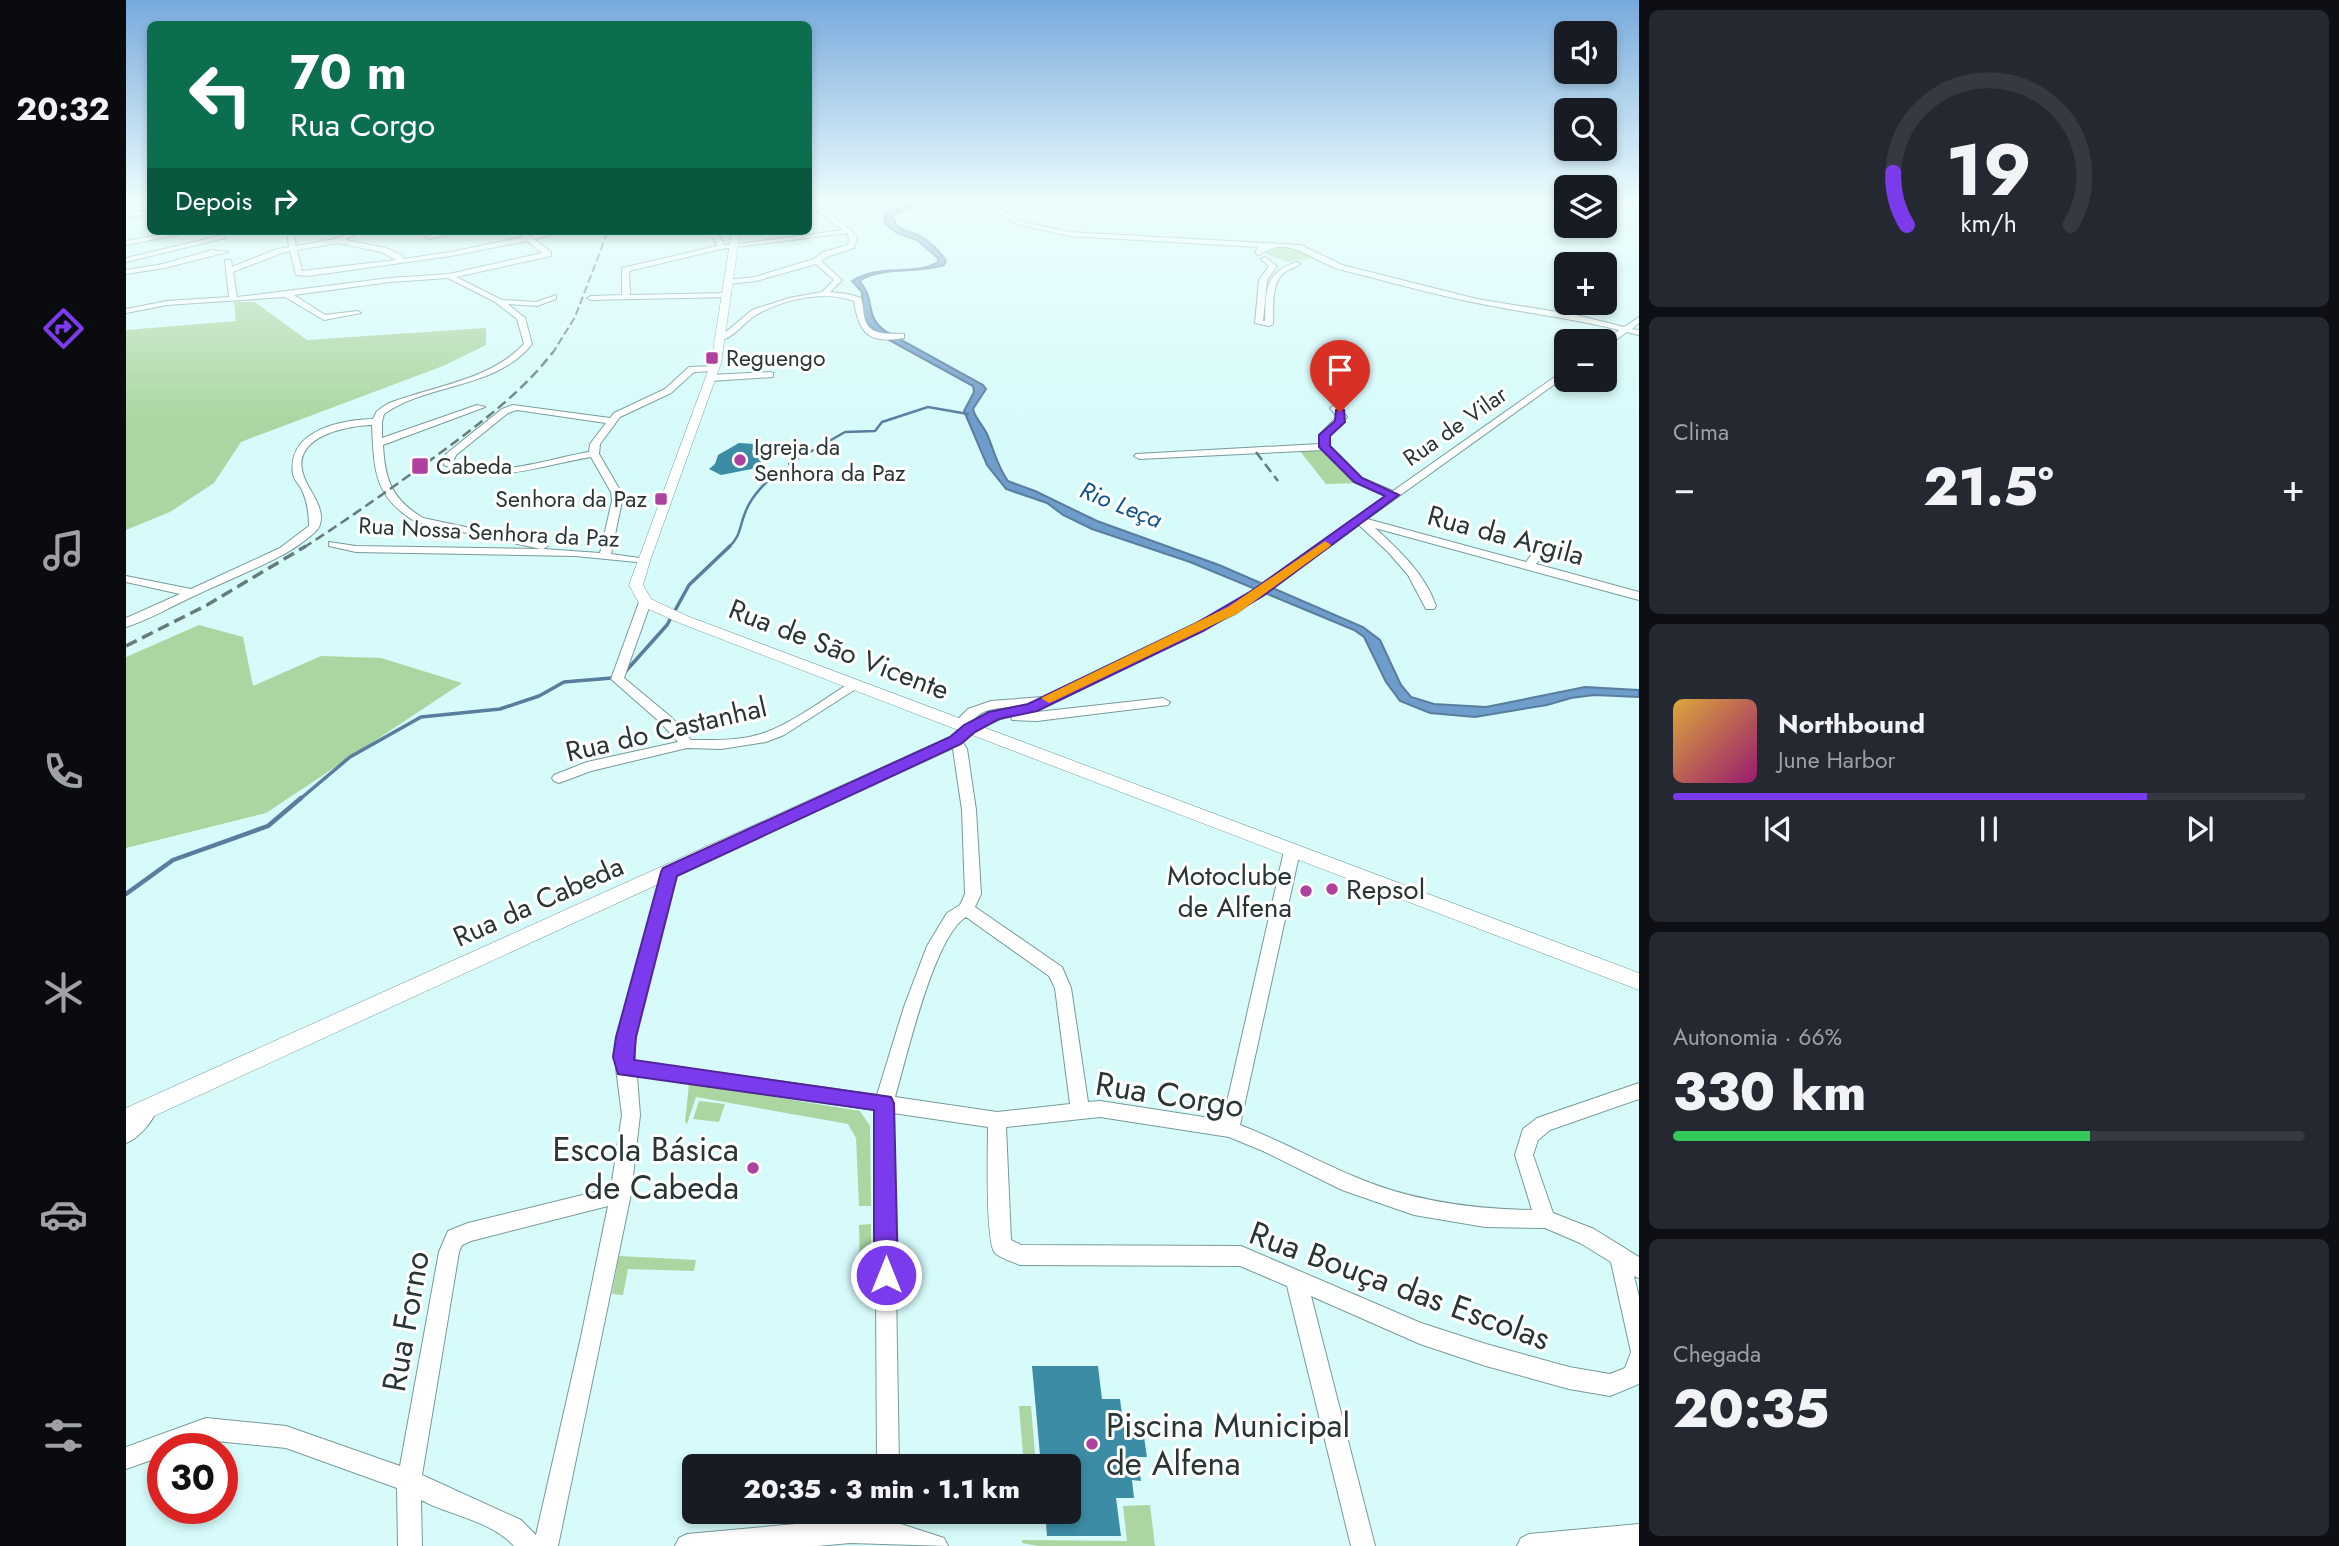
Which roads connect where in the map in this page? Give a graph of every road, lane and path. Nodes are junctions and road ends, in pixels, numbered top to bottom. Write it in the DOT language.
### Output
graph roads {
  1 [pos="230,275"];
  2 [pos="453,275"];
  3 [pos="625,275"];
  4 [pos="728,275"];
  5 [pos="767,275"];
  6 [pos="833,275"];
  7 [pos="1266,275"];
  8 [pos="1275,275"];
  9 [pos="1372,275"];
  10 [pos="449,276"];
  11 [pos="757,278"];
  12 [pos="765,287"];
  13 [pos="728,288"];
  14 [pos="825,293"];
  15 [pos="1262,293"];
  16 [pos="286,294"];
  17 [pos="553,297"];
  18 [pos="591,298"];
  19 [pos="626,298"];
  20 [pos="233,299"];
  21 [pos="502,302"];
  22 [pos="1270,306"];
  23 [pos="126,311"];
  24 [pos="357,313"];
  25 [pos="1639,319"];
  26 [pos="1625,330"];
  27 [pos="1639,333"];
  28 [pos="901,336"];
  29 [pos="1617,336"];
  30 [pos="720,338"];
  31 [pos="712,373"];
  32 [pos="770,375"];
  33 [pos="1554,381"];
  34 [pos="480,407"];
  35 [pos="1335,408"];
  36 [pos="611,421"];
  37 [pos="377,422"];
  38 [pos="378,443"];
  39 [pos="1325,447"];
  40 [pos="594,454"];
  41 [pos="1139,456"];
  42 [pos="1394,495"];
  43 [pos="1359,520"];
  44 [pos="333,544"];
  45 [pos="1541,549"];
  46 [pos="575,553"];
  47 [pos="605,556"];
  48 [pos="643,561"];
  49 [pos="1528,567"];
  50 [pos="126,579"];
  51 [pos="190,593"];
  52 [pos="1639,596"];
  53 [pos="645,602"];
  54 [pos="1430,606"];
  55 [pos="126,623"];
  56 [pos="856,685"];
  57 [pos="1042,701"];
  58 [pos="1163,702"];
  59 [pos="1006,713"];
  60 [pos="962,735"];
  61 [pos="687,744"];
  62 [pos="559,778"];
  63 [pos="1292,850"];
  64 [pos="669,872"];
  65 [pos="966,909"];
  66 [pos="1639,982"];
  67 [pos="625,1068"];
  68 [pos="1639,1091"];
  69 [pos="884,1103"];
  70 [pos="150,1108"];
  71 [pos="1080,1111"];
  72 [pos="126,1119"];
  73 [pos="997,1120"];
  74 [pos="1230,1129"];
  75 [pos="126,1135"];
  76 [pos="621,1194"];
  77 [pos="1545,1219"];
  78 [pos="1620,1256"];
  79 [pos="1639,1268"];
  80 [pos="1296,1279"];
  81 [pos="1639,1345"];
  82 [pos="1639,1360"];
  83 [pos="888,1454"];
  84 [pos="126,1458"];
  85 [pos="409,1481"];
  86 [pos="880,1524"];
  87 [pos="893,1524"];
  88 [pos="1639,1535"];
  89 [pos="410,1546"];
  90 [pos="530,1546"];
  91 [pos="546,1546"];
  92 [pos="687,1546"];
  93 [pos="936,1546"];
  94 [pos="1363,1546"];
  95 [pos="1529,1546"];
  1 -- 20 [label="street"];
  2 -- 10 [label="street"];
  3 -- 19 [label="street"];
  4 -- 13 [label="main road"];
  5 -- 11 [label="street"];
  6 -- 14 [label="street"];
  7 -- 15 [label="street"];
  8 -- 22 [label="street"];
  9 -- 26 [label="street"];
  10 -- 16 [label="street"];
  10 -- 21 [label="street"];
  11 -- 12 [label="street"];
  11 -- 13 [label="street"];
  13 -- 19 [label="street"];
  13 -- 30 [label="main road"];
  14 -- 28 [label="street"];
  14 -- 30 [label="street"];
  15 -- 22 [label="street"];
  15 -- 22 [label="street"];
  16 -- 20 [label="street"];
  16 -- 24 [label="street"];
  17 -- 21 [label="street"];
  18 -- 19 [label="street"];
  20 -- 23 [label="street"];
  21 -- 37 [label="street"];
  25 -- 26 [label="street"];
  26 -- 27 [label="street"];
  26 -- 29 [label="street"];
  30 -- 31 [label="main road"];
  31 -- 32 [label="street"];
  31 -- 36 [label="street"];
  31 -- 48 [label="main road"];
  33 -- 42 [label="street, Rua de Vilar"];
  34 -- 38 [label="street"];
  35 -- 39 [label="street"];
  36 -- 40 [label="street"];
  36 -- 40 [label="street"];
  37 -- 38 [label="street"];
  37 -- 51 [label="street"];
  38 -- 46 [label="street"];
  39 -- 41 [label="street"];
  39 -- 42 [label="street"];
  40 -- 47 [label="street"];
  42 -- 43 [label="street, Rua de Vilar"];
  43 -- 49 [label="street, Rua da Argila"];
  43 -- 54 [label="street"];
  43 -- 57 [label="street, Rua de Vilar"];
  44 -- 46 [label="street, Rua Nossa Senhora da Paz"];
  45 -- 49 [label="street"];
  46 -- 47 [label="street, Rua Nossa Senhora da Paz"];
  47 -- 48 [label="street, Rua Nossa Senhora da Paz"];
  48 -- 53 [label="main road"];
  49 -- 52 [label="street, Rua da Argila"];
  50 -- 51 [label="street"];
  51 -- 55 [label="street"];
  53 -- 56 [label="main road, Rua de São Vicente"];
  53 -- 61 [label="street"];
  56 -- 60 [label="main road, Rua de São Vicente"];
  56 -- 61 [label="street, Rua do Castanhal"];
  57 -- 59 [label="street, Rua de Vilar"];
  57 -- 60 [label="street, Rua de Vilar"];
  58 -- 59 [label="street"];
  59 -- 60 [label="street, Rua de Vilar"];
  60 -- 63 [label="main road, Rua de São Vicente"];
  60 -- 64 [label="main road, Rua da Cabeda"];
  60 -- 65 [label="street"];
  61 -- 62 [label="street, Rua do Castanhal"];
  63 -- 66 [label="main road, Rua de São Vicente"];
  63 -- 74 [label="street"];
  64 -- 67 [label="street"];
  64 -- 70 [label="main road, Rua da Cabeda"];
  65 -- 69 [label="street"];
  65 -- 71 [label="street"];
  67 -- 69 [label="street, Rua Corgo"];
  67 -- 76 [label="street"];
  68 -- 77 [label="street"];
  69 -- 73 [label="street, Rua Corgo"];
  69 -- 83 [label="street"];
  70 -- 72 [label="main road, Rua da Cabeda"];
  70 -- 75 [label="street"];
  71 -- 73 [label="street, Rua Corgo"];
  71 -- 74 [label="street, Rua Corgo"];
  73 -- 80 [label="street, Rua Bouça das Escolas"];
  74 -- 77 [label="street, Rua Corgo"];
  76 -- 85 [label="street, Rua Forno"];
  76 -- 91 [label="street"];
  77 -- 78 [label="street, Rua Corgo"];
  78 -- 79 [label="street, Rua Corgo"];
  78 -- 81 [label="street"];
  80 -- 82 [label="street, Rua Bouça das Escolas"];
  80 -- 94 [label="street"];
  84 -- 85 [label="street"];
  85 -- 89 [label="street, Rua Forno"];
  85 -- 90 [label="street"];
  86 -- 92 [label="street"];
  87 -- 93 [label="street"];
  88 -- 95 [label="street"];
}
